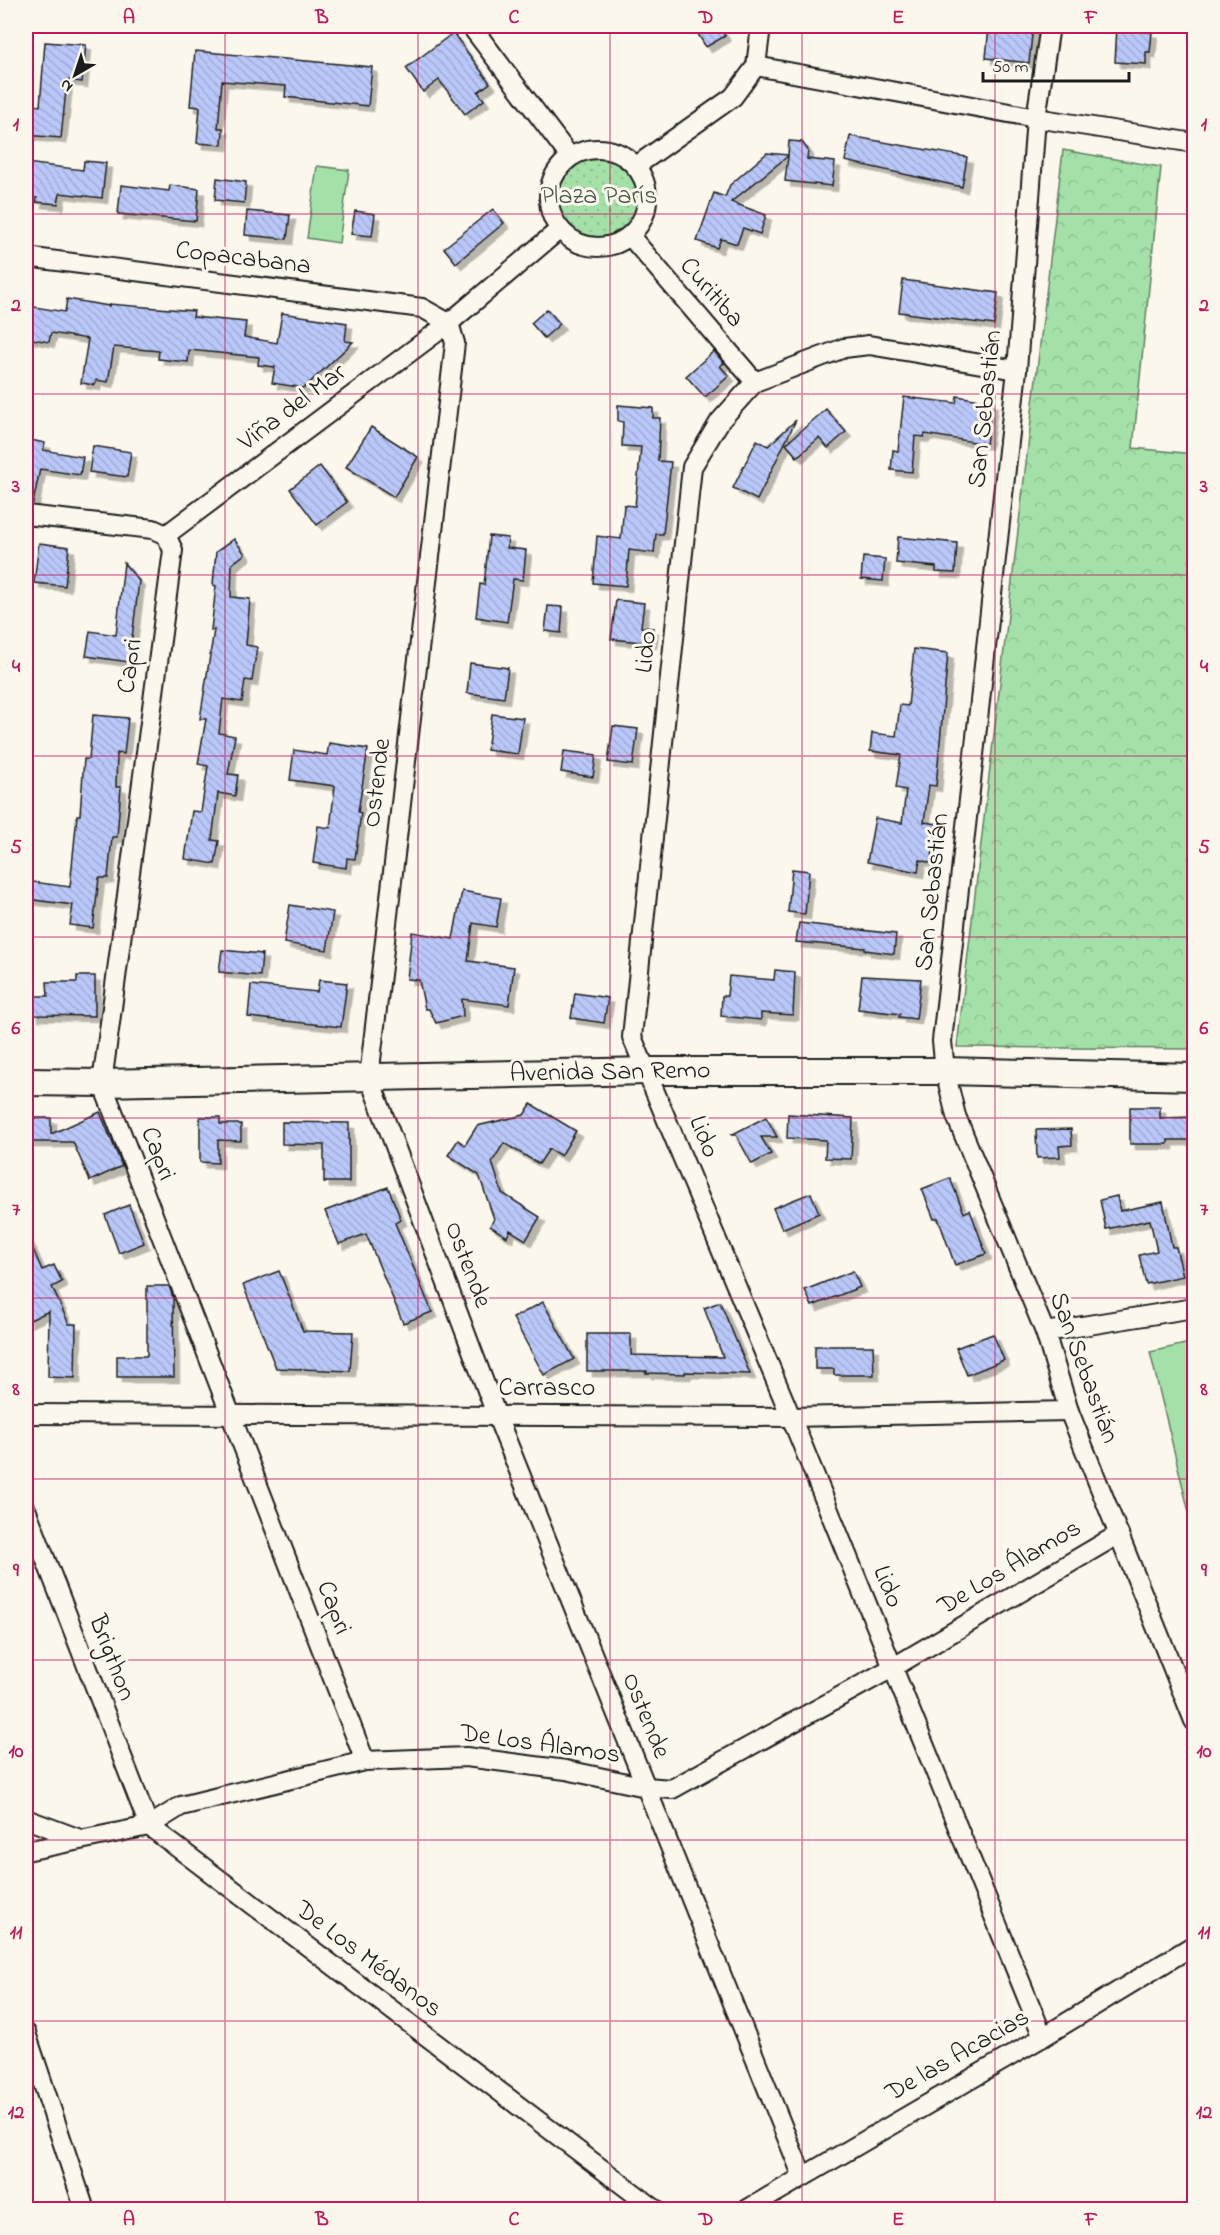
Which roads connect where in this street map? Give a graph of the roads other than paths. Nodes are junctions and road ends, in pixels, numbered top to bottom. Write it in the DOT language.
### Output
graph roads {
  1 [pos="471,26"];
  2 [pos="761,26"];
  3 [pos="1050,26"];
  4 [pos="756,66"];
  5 [pos="1036,118"];
  6 [pos="1194,143"];
  7 [pos="570,157"];
  8 [pos="636,166"];
  9 [pos="560,230"];
  10 [pos="630,236"];
  11 [pos="26,256"];
  12 [pos="449,323"];
  13 [pos="1017,370"];
  14 [pos="755,382"];
  15 [pos="26,516"];
  16 [pos="166,535"];
  17 [pos="648,1071"];
  18 [pos="945,1071"];
  19 [pos="369,1077"];
  20 [pos="1194,1077"];
  21 [pos="26,1082"];
  22 [pos="102,1083"];
  23 [pos="1194,1308"];
  24 [pos="1045,1332"];
  25 [pos="1069,1411"];
  26 [pos="26,1414"];
  27 [pos="496,1414"];
  28 [pos="232,1415"];
  29 [pos="791,1417"];
  30 [pos="26,1509"];
  31 [pos="1119,1534"];
  32 [pos="892,1668"];
  33 [pos="1194,1721"];
  34 [pos="365,1761"];
  35 [pos="646,1787"];
  36 [pos="26,1819"];
  37 [pos="149,1826"];
  38 [pos="82,1840"];
  39 [pos="32,1850"];
  40 [pos="26,1863"];
  41 [pos="1194,1945"];
  42 [pos="26,2033"];
  43 [pos="1043,2037"];
  44 [pos="802,2175"];
  45 [pos="86,2210"];
  46 [pos="656,2210"];
  47 [pos="746,2210"];
  1 -- 7 [label="street"];
  2 -- 4 [label="street"];
  3 -- 5 [label="street, San Sebastián"];
  4 -- 5 [label="street"];
  4 -- 8 [label="street"];
  5 -- 6 [label="street"];
  5 -- 13 [label="street, San Sebastián"];
  7 -- 8 [label="street"];
  7 -- 9 [label="street"];
  8 -- 10 [label="street"];
  9 -- 10 [label="street"];
  9 -- 12 [label="street, Viña del Mar"];
  10 -- 14 [label="street, Curitiba"];
  11 -- 12 [label="street, Copacabana"];
  12 -- 16 [label="street, Viña del Mar"];
  12 -- 19 [label="street, Ostende"];
  13 -- 14 [label="street, Lido"];
  13 -- 18 [label="street, San Sebastián"];
  14 -- 17 [label="street, Lido"];
  15 -- 16 [label="street"];
  16 -- 22 [label="street, Capri"];
  17 -- 18 [label="street, Avenida San Remo"];
  17 -- 19 [label="street, Avenida San Remo"];
  17 -- 29 [label="street, Lido"];
  18 -- 20 [label="street, Avenida San Remo"];
  18 -- 24 [label="street, San Sebastián"];
  19 -- 22 [label="street, Avenida San Remo"];
  19 -- 27 [label="street, Ostende"];
  21 -- 22 [label="street, Avenida San Remo"];
  22 -- 28 [label="street, Capri"];
  23 -- 24 [label="street"];
  24 -- 25 [label="street, San Sebastián"];
  25 -- 29 [label="street, Carrasco"];
  25 -- 31 [label="street, San Sebastián"];
  26 -- 28 [label="street, Carrasco"];
  27 -- 28 [label="street, Carrasco"];
  27 -- 29 [label="street, Carrasco"];
  27 -- 35 [label="street, Ostende"];
  28 -- 34 [label="street, Capri"];
  29 -- 32 [label="street, Lido"];
  30 -- 37 [label="street, Brigthon"];
  31 -- 32 [label="street, De Los Álamos"];
  31 -- 33 [label="street, San Sebastián"];
  32 -- 35 [label="street, De Los Álamos"];
  32 -- 43 [label="street, Lido"];
  34 -- 35 [label="street, De Los Álamos"];
  34 -- 37 [label="street, De Los Álamos"];
  35 -- 44 [label="street, Ostende"];
  36 -- 38 [label="street"];
  37 -- 38 [label="street"];
  37 -- 46 [label="street, De Los Médanos"];
  38 -- 39 [label="street"];
  39 -- 40 [label="street"];
  41 -- 43 [label="street, De las Acacias"];
  42 -- 45 [label="street"];
  43 -- 44 [label="street, De las Acacias"];
  44 -- 47 [label="street, De las Acacias"];
}
